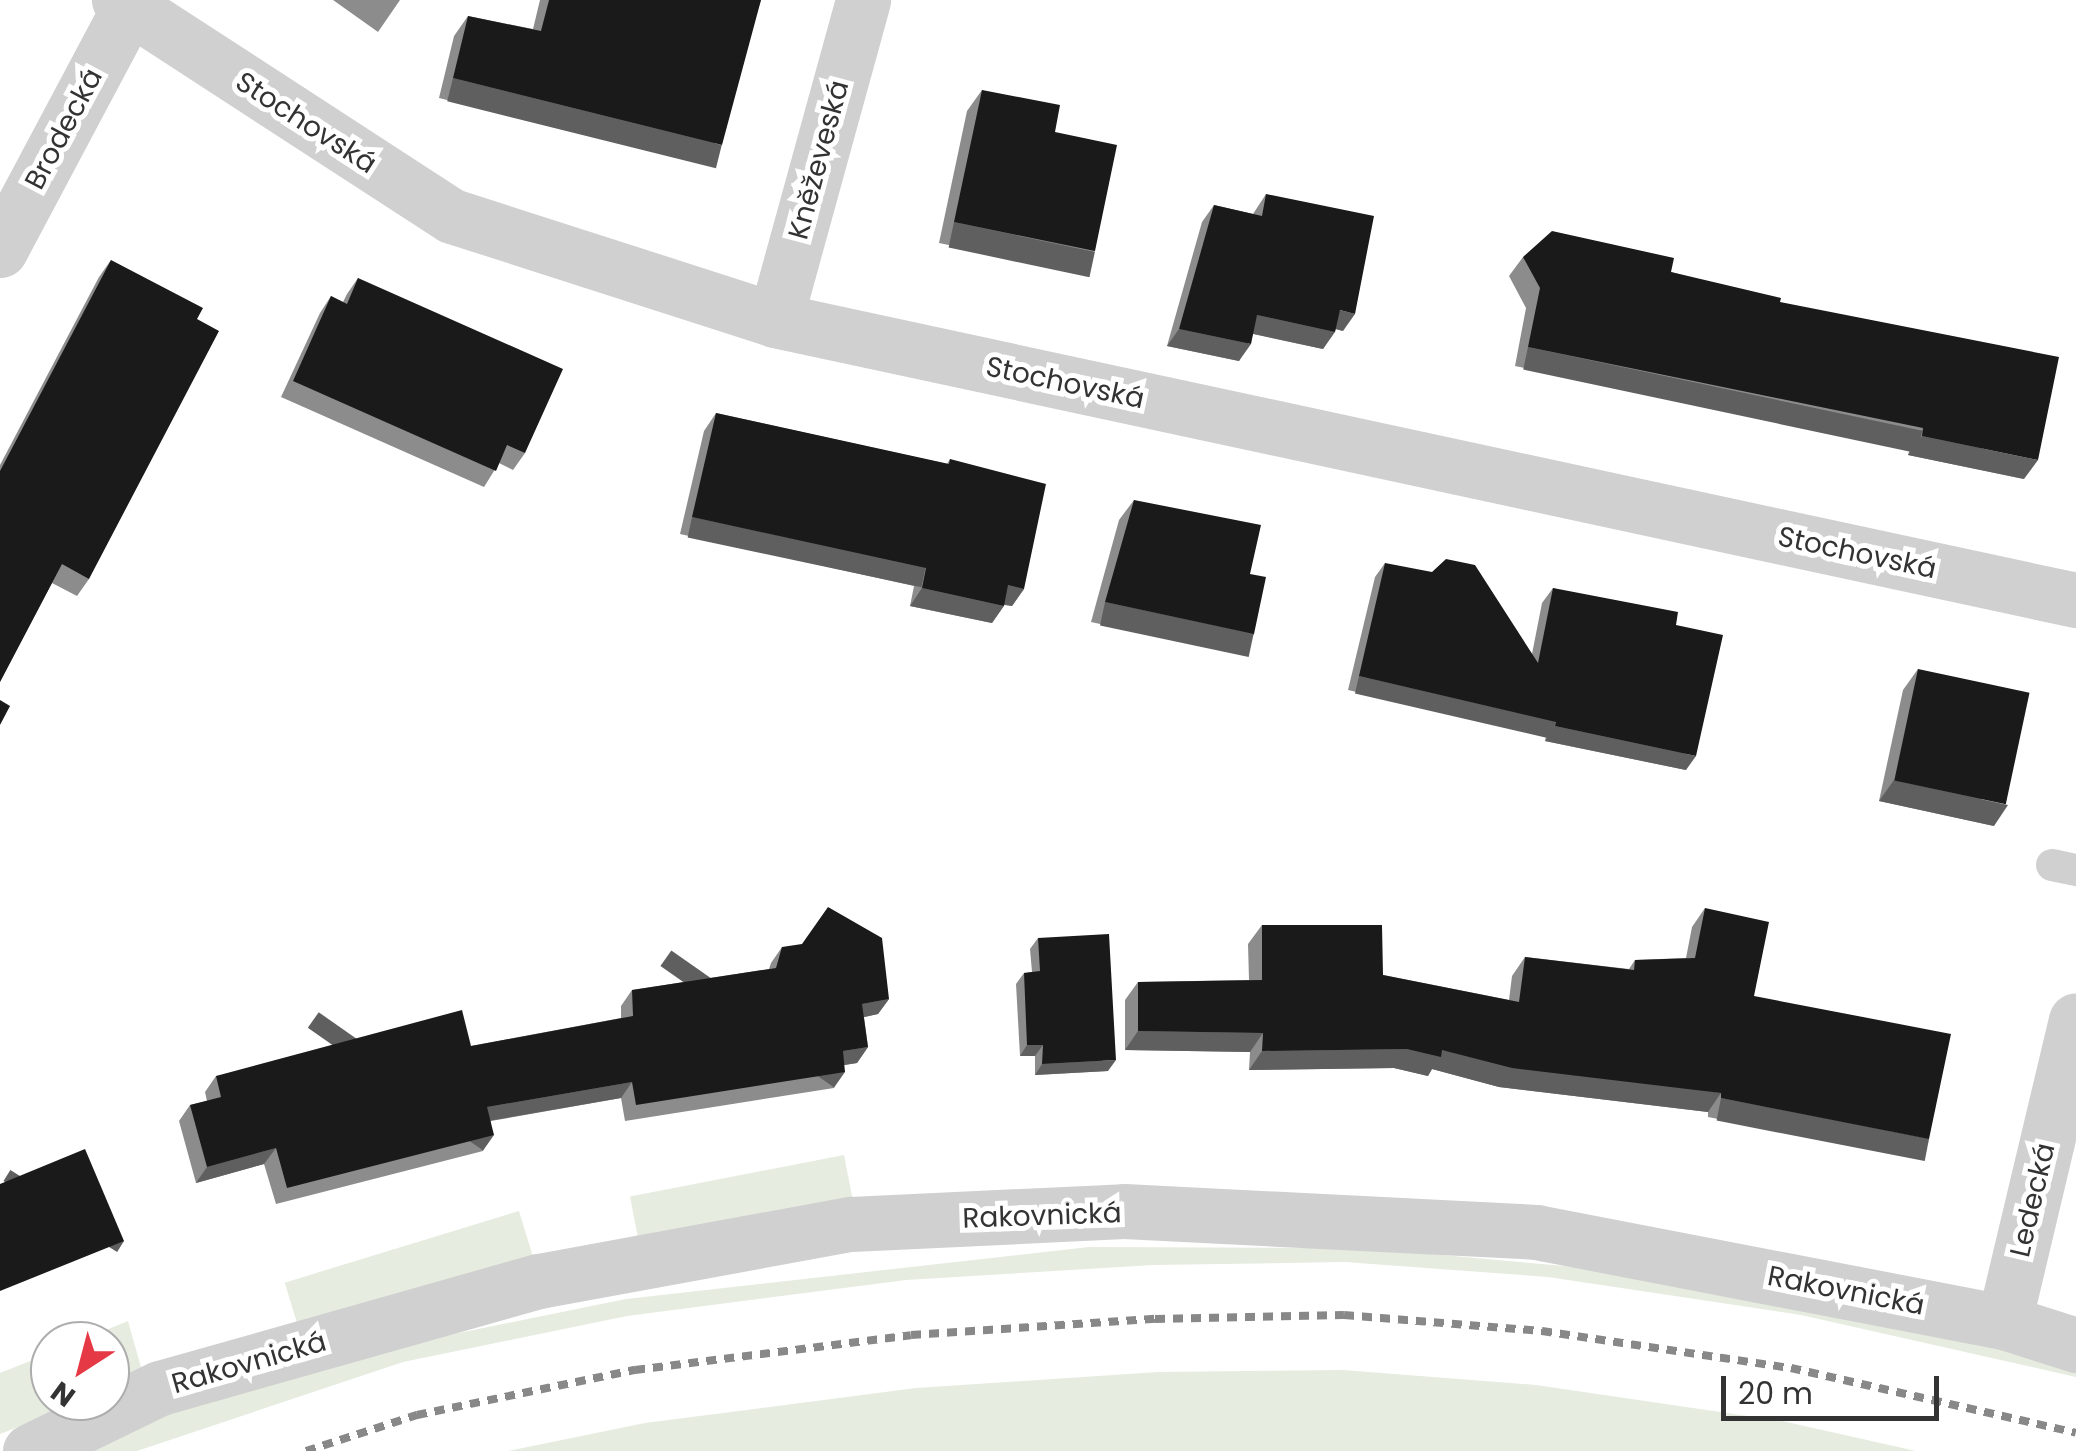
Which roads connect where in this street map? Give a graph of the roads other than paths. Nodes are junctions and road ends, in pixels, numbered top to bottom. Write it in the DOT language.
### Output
graph roads {
  1 [pos="863,0"];
  2 [pos="123,4"];
  3 [pos="0,250"];
  4 [pos="775,320"];
  5 [pos="2076,600"];
  6 [pos="2076,1020"];
  7 [pos="2004,1322"];
  8 [pos="2076,1344"];
  9 [pos="30,1451"];
  1 -- 4 [label="street, Kněževeská"];
  2 -- 3 [label="street, Brodecká"];
  2 -- 4 [label="street, Stochovská"];
  4 -- 5 [label="street, Stochovská"];
  6 -- 7 [label="street, Ledecká"];
  7 -- 8 [label="street, Rakovnická"];
  7 -- 9 [label="street, Rakovnická"];
}
